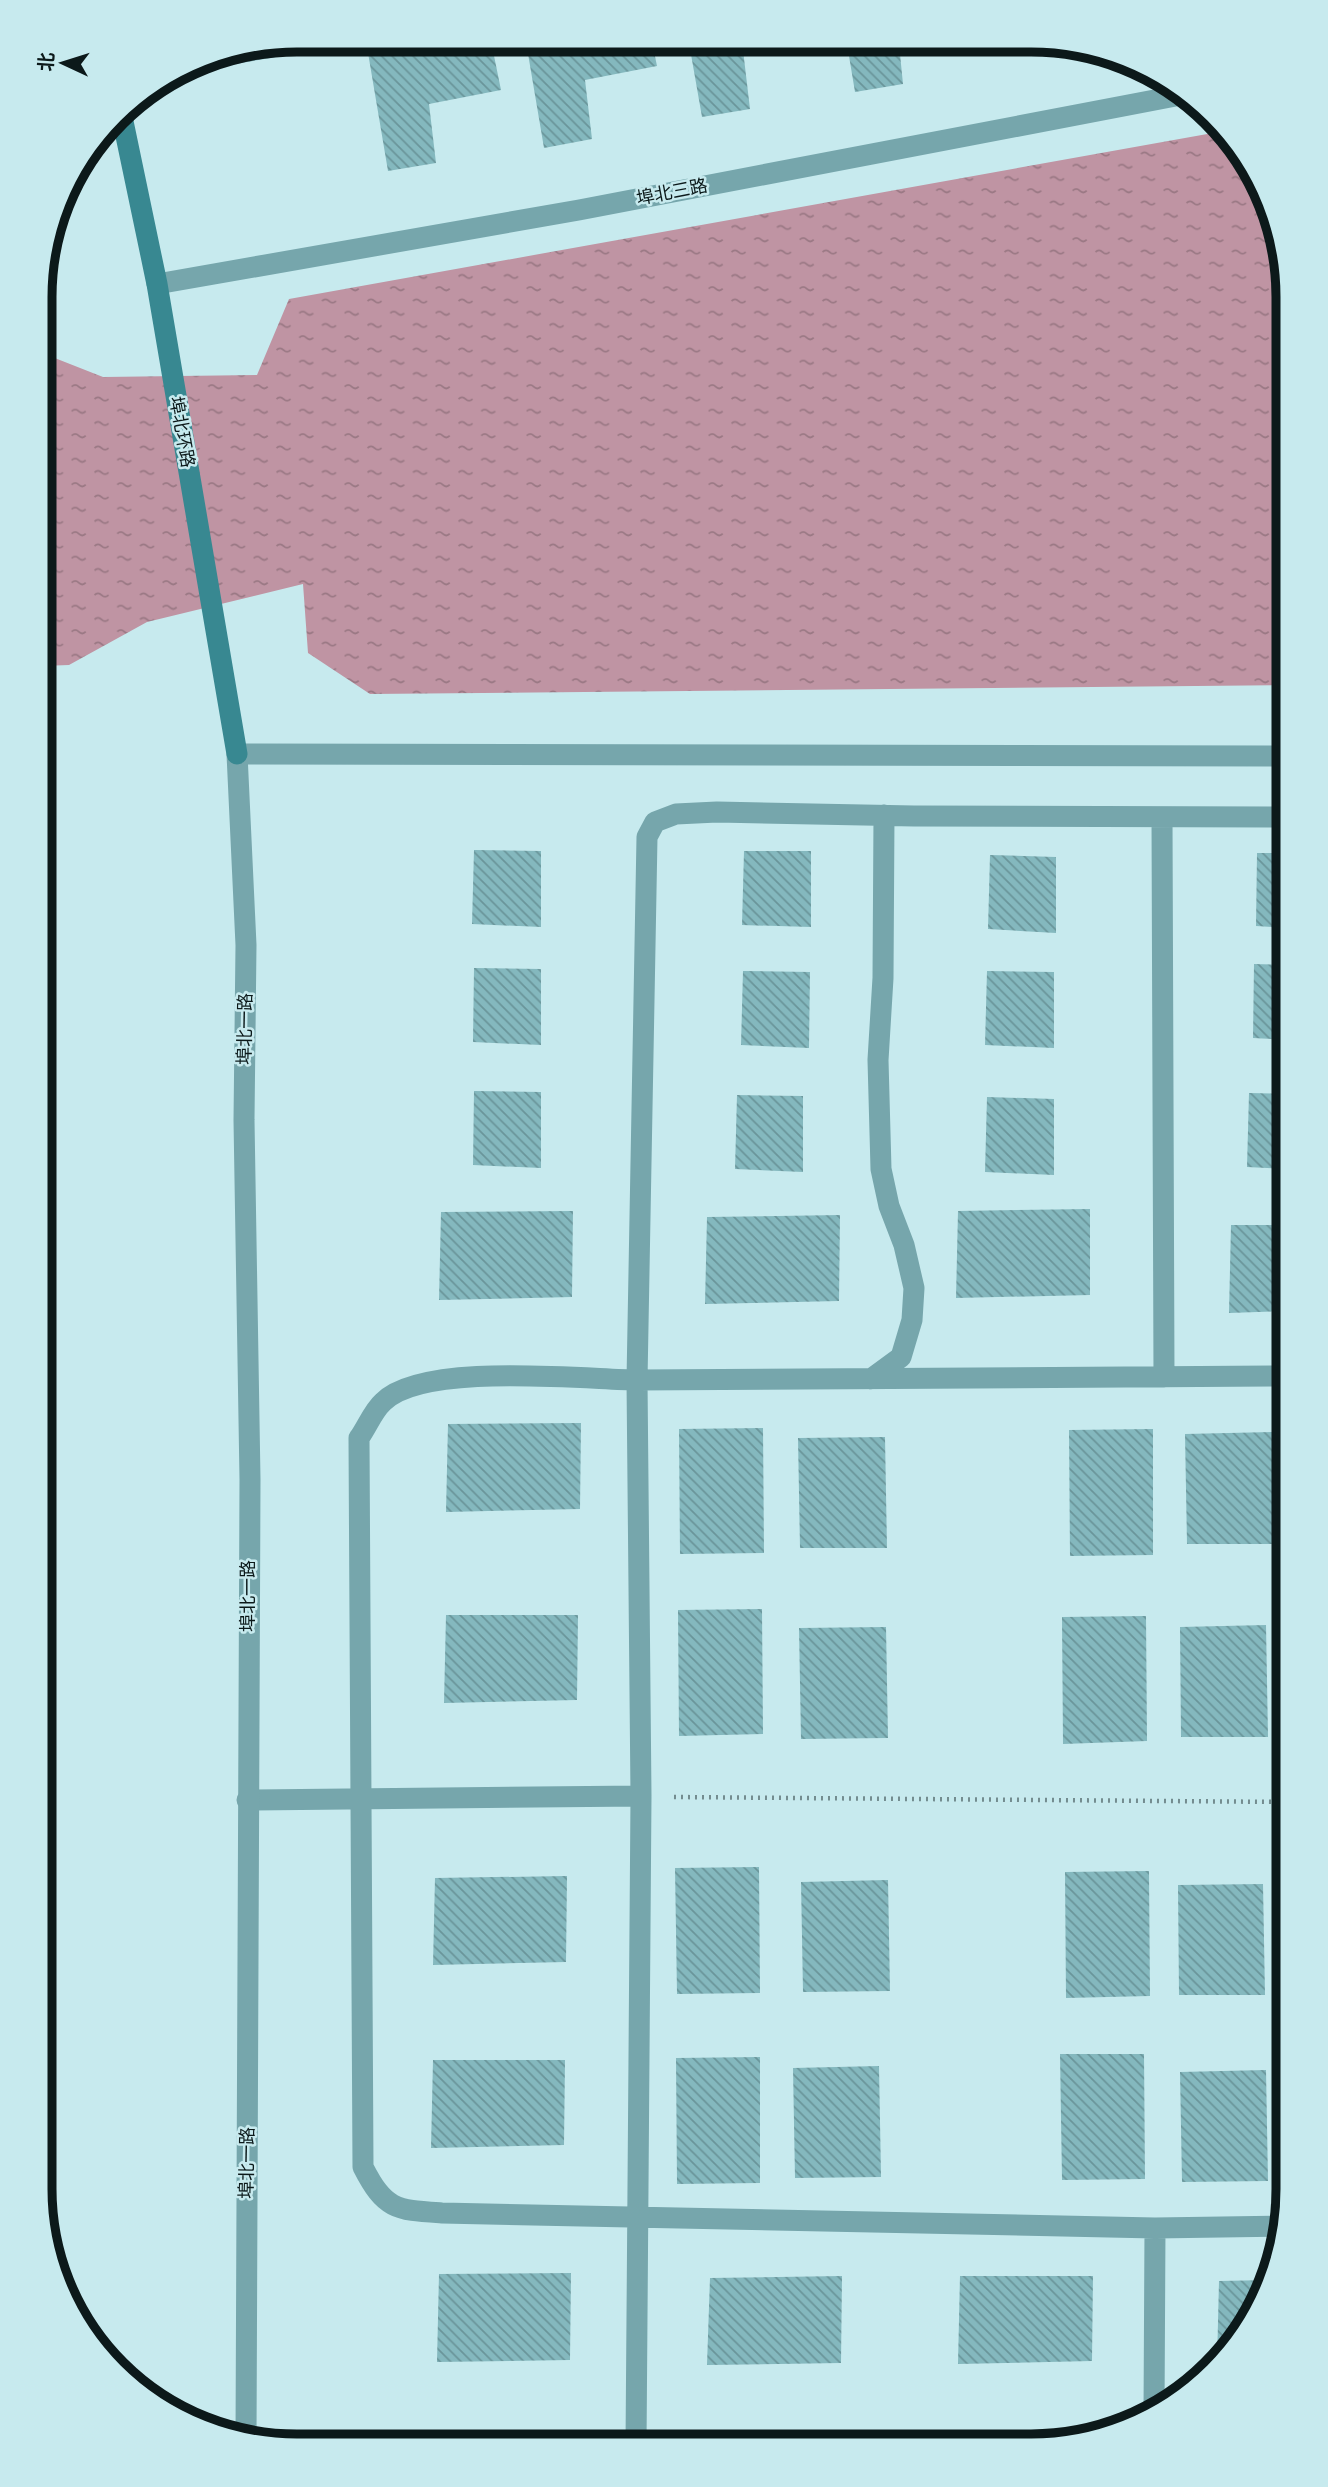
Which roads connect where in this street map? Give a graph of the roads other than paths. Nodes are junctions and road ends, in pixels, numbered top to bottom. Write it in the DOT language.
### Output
graph roads {
  1 [pos="1171,97"];
  2 [pos="124,124"];
  3 [pos="157,284"];
  4 [pos="237,754"];
  5 [pos="1276,756"];
  6 [pos="884,815"];
  7 [pos="1162,817"];
  8 [pos="1276,817"];
  9 [pos="1275,1376"];
  10 [pos="1164,1377"];
  11 [pos="871,1379"];
  12 [pos="637,1380"];
  13 [pos="641,1797"];
  14 [pos="363,1799"];
  15 [pos="247,1800"];
  16 [pos="638,2218"];
  17 [pos="1272,2226"];
  18 [pos="1155,2228"];
  19 [pos="1154,2400"];
  20 [pos="246,2428"];
  21 [pos="636,2434"];
  1 -- 3 [label="street, 埠北三路"];
  2 -- 3 [label="main road, 埠北环路"];
  3 -- 4 [label="main road, 埠北环路"];
  4 -- 5 [label="street"];
  4 -- 15 [label="street, 埠北一路"];
  6 -- 7 [label="street"];
  6 -- 11 [label="street"];
  6 -- 12 [label="street"];
  7 -- 8 [label="street"];
  7 -- 10 [label="street"];
  9 -- 10 [label="street"];
  10 -- 11 [label="street"];
  11 -- 12 [label="street"];
  12 -- 13 [label="street"];
  12 -- 14 [label="street"];
  13 -- 14 [label="street"];
  13 -- 16 [label="street"];
  14 -- 15 [label="street"];
  14 -- 16 [label="street"];
  15 -- 20 [label="street, 埠北一路"];
  16 -- 18 [label="street"];
  16 -- 21 [label="street"];
  17 -- 18 [label="street"];
  18 -- 19 [label="street"];
}
